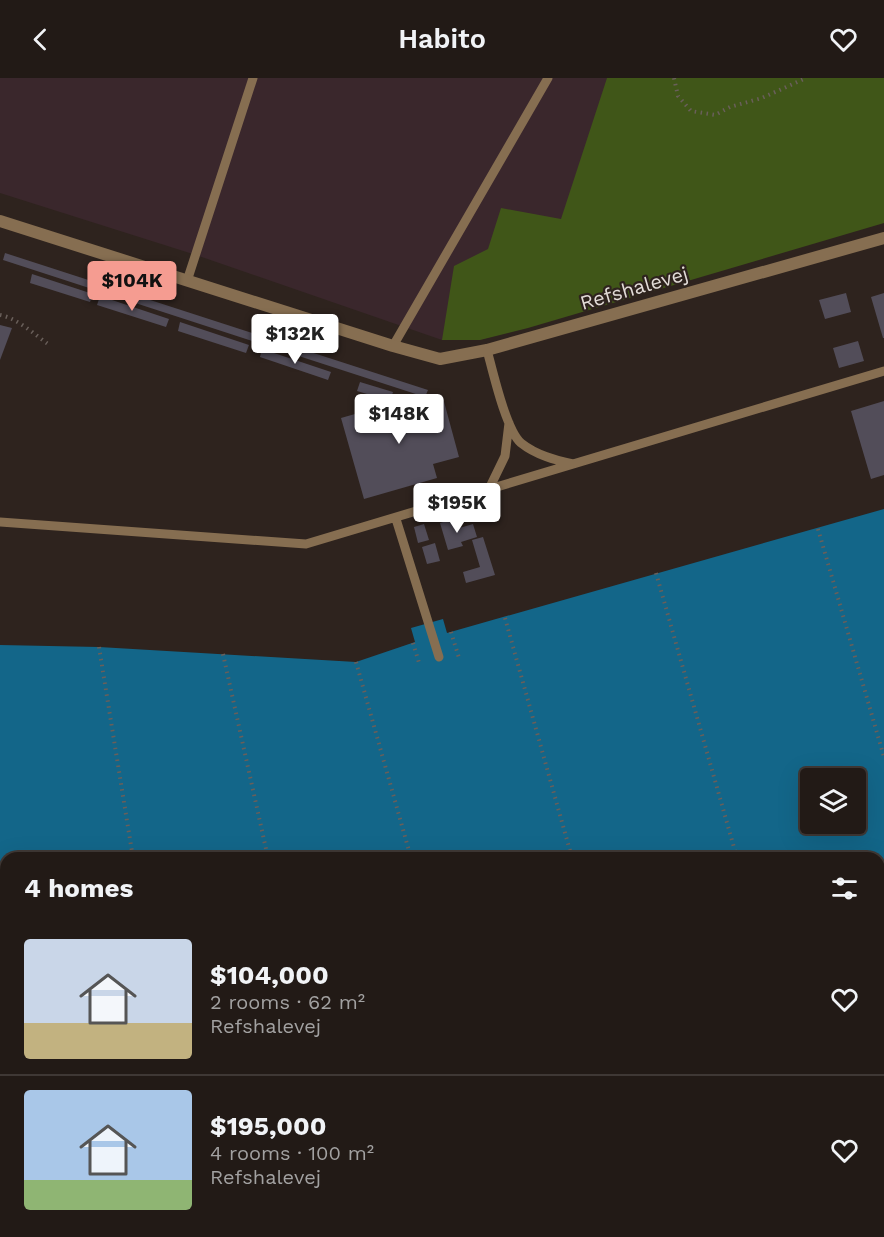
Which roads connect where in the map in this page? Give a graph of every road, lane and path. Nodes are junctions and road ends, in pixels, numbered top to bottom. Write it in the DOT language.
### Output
graph roads {
  1 [pos="253,78"];
  2 [pos="548,78"];
  3 [pos="674,78"];
  4 [pos="806,78"];
  5 [pos="0,222"];
  6 [pos="884,238"];
  7 [pos="187,281"];
  8 [pos="0,315"];
  9 [pos="48,344"];
  10 [pos="393,346"];
  11 [pos="487,350"];
  12 [pos="884,371"];
  13 [pos="509,423"];
  14 [pos="574,465"];
  15 [pos="488,491"];
  16 [pos="396,519"];
  17 [pos="0,522"];
  18 [pos="818,529"];
  19 [pos="656,573"];
  20 [pos="505,618"];
  21 [pos="451,632"];
  22 [pos="412,643"];
  23 [pos="99,647"];
  24 [pos="223,654"];
  25 [pos="440,657"];
  26 [pos="459,658"];
  27 [pos="356,662"];
  28 [pos="420,666"];
  29 [pos="884,757"];
  30 [pos="132,852"];
  31 [pos="267,852"];
  32 [pos="409,852"];
  33 [pos="570,852"];
  34 [pos="735,852"];
  1 -- 7 [label="lane"];
  2 -- 10 [label="lane"];
  3 -- 4 [label="path"];
  5 -- 7 [label="street, Refshalevej"];
  6 -- 11 [label="street, Refshalevej"];
  7 -- 10 [label="street, Refshalevej"];
  8 -- 9 [label="path"];
  10 -- 11 [label="street, Refshalevej"];
  11 -- 13 [label="lane"];
  12 -- 14 [label="lane"];
  13 -- 14 [label="lane"];
  13 -- 15 [label="lane"];
  14 -- 15 [label="lane"];
  15 -- 16 [label="lane"];
  16 -- 17 [label="lane"];
  16 -- 25 [label="lane"];
  18 -- 29 [label="path"];
  19 -- 34 [label="path"];
  20 -- 33 [label="path"];
  21 -- 26 [label="path"];
  22 -- 28 [label="path"];
  23 -- 30 [label="path"];
  24 -- 31 [label="path"];
  27 -- 32 [label="path"];
}
